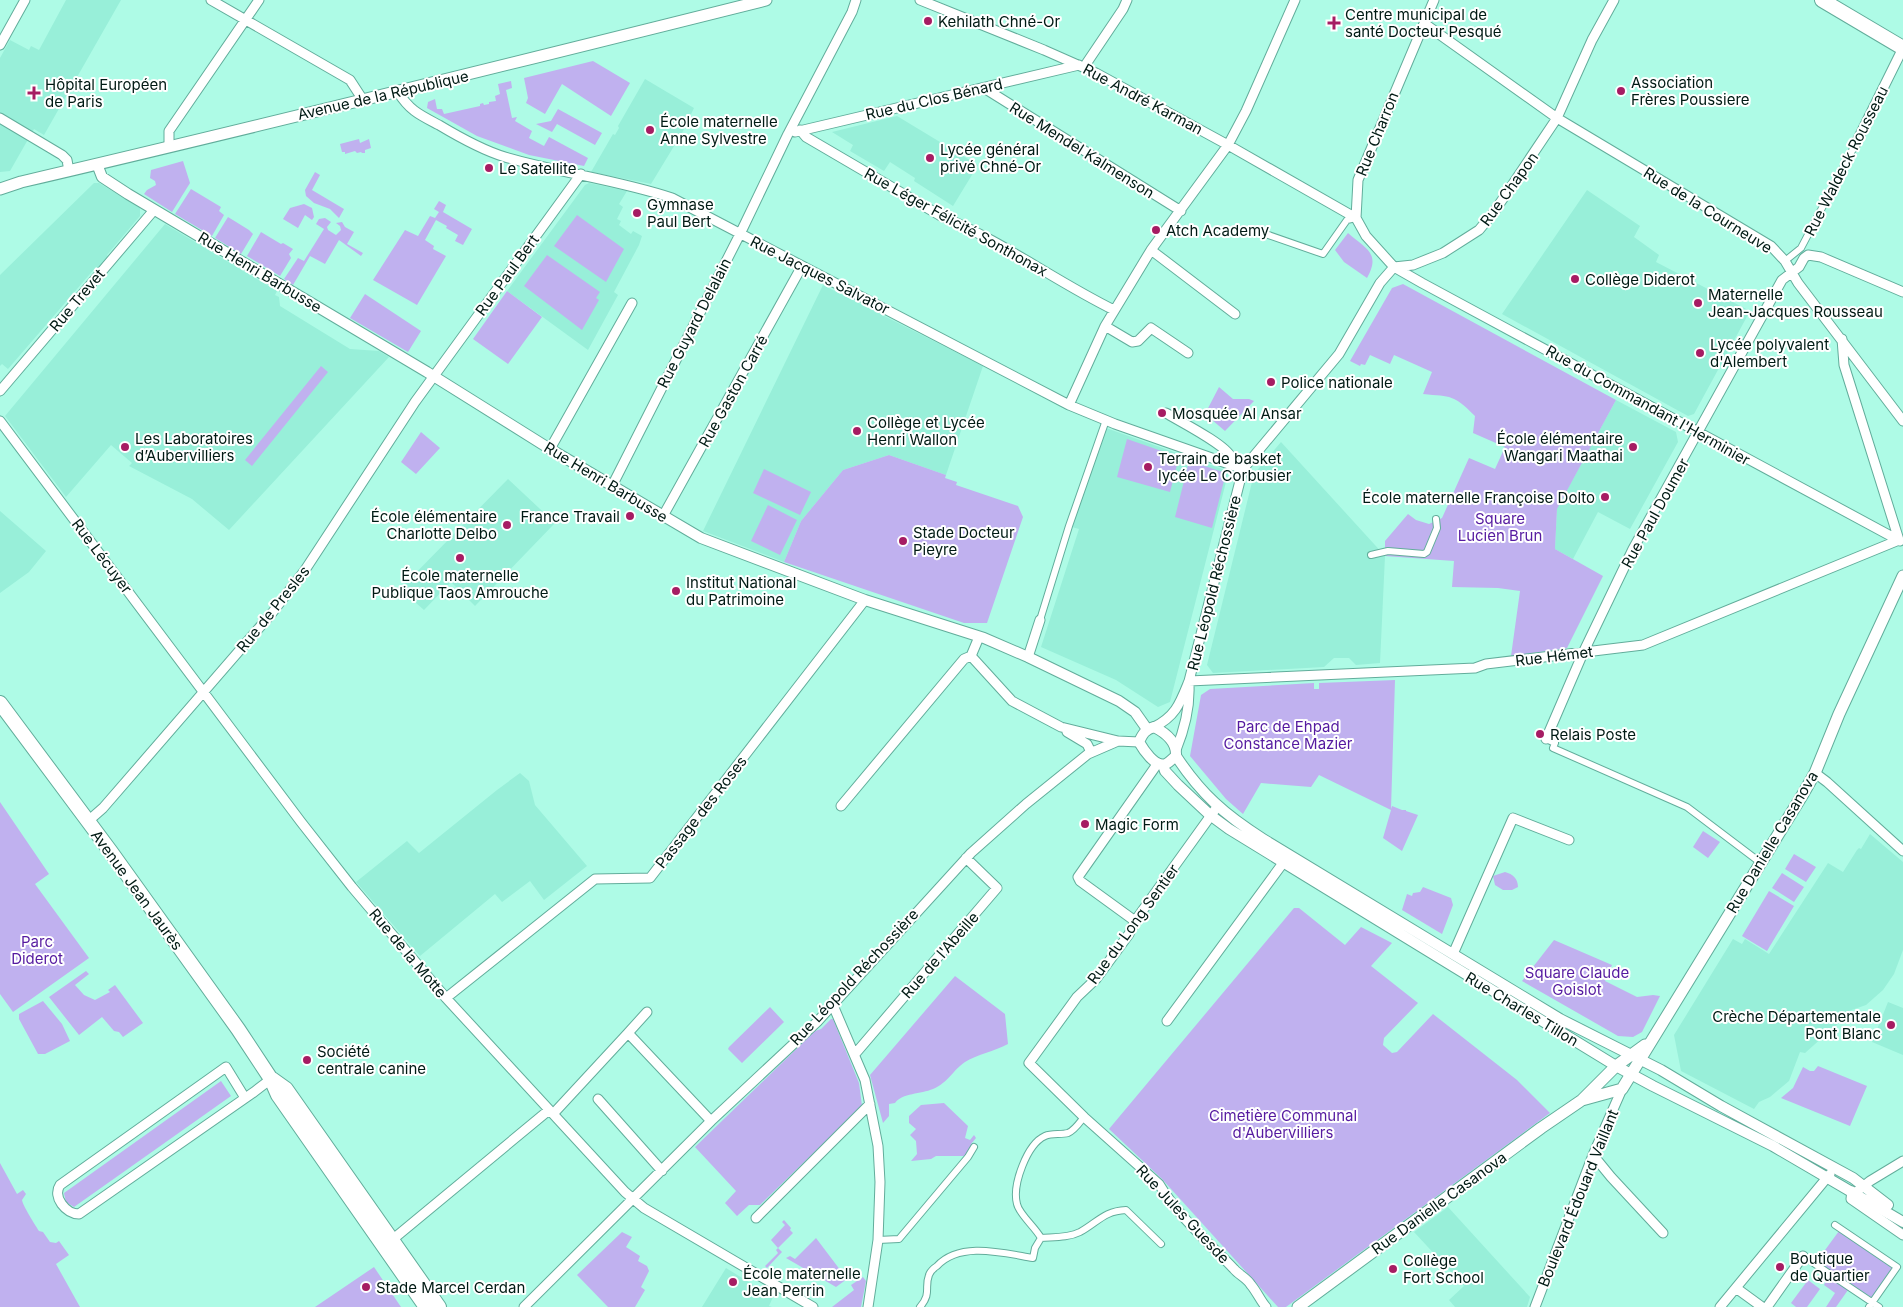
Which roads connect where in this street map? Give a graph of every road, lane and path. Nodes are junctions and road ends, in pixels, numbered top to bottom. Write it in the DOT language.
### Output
graph roads {
  1 [pos="25,0"];
  2 [pos="211,0"];
  3 [pos="259,0"];
  4 [pos="766,0"];
  5 [pos="856,0"];
  6 [pos="920,0"];
  7 [pos="1127,0"];
  8 [pos="1296,0"];
  9 [pos="1434,0"];
  10 [pos="1614,0"];
  11 [pos="1822,0"];
  12 [pos="244,20"];
  13 [pos="1425,24"];
  14 [pos="0,45"];
  15 [pos="1903,48"];
  16 [pos="1082,66"];
  17 [pos="984,88"];
  18 [pos="398,92"];
  19 [pos="362,100"];
  20 [pos="0,118"];
  21 [pos="1558,118"];
  22 [pos="800,130"];
  23 [pos="788,134"];
  24 [pos="1228,145"];
  25 [pos="169,147"];
  26 [pos="1854,147"];
  27 [pos="97,164"];
  28 [pos="69,170"];
  29 [pos="581,174"];
  30 [pos="0,189"];
  31 [pos="154,210"];
  32 [pos="1182,211"];
  33 [pos="1356,218"];
  34 [pos="1254,230"];
  35 [pos="740,234"];
  36 [pos="1801,248"];
  37 [pos="1151,250"];
  38 [pos="1785,260"];
  39 [pos="802,266"];
  40 [pos="1394,267"];
  41 [pos="1795,269"];
  42 [pos="1903,292"];
  43 [pos="632,303"];
  44 [pos="1114,310"];
  45 [pos="1235,314"];
  46 [pos="1105,326"];
  47 [pos="1842,340"];
  48 [pos="1188,353"];
  49 [pos="434,376"];
  50 [pos="0,391"];
  51 [pos="1069,405"];
  52 [pos="1166,413"];
  53 [pos="1106,420"];
  54 [pos="0,421"];
  55 [pos="1903,421"];
  56 [pos="1699,433"];
  57 [pos="550,449"];
  58 [pos="1232,465"];
  59 [pos="1243,469"];
  60 [pos="612,486"];
  61 [pos="663,516"];
  62 [pos="1436,519"];
  63 [pos="1901,541"];
  64 [pos="1371,554"];
  65 [pos="1903,576"];
  66 [pos="865,600"];
  67 [pos="1040,620"];
  68 [pos="979,637"];
  69 [pos="1582,652"];
  70 [pos="970,656"];
  71 [pos="1028,657"];
  72 [pos="1189,681"];
  73 [pos="203,691"];
  74 [pos="0,703"];
  75 [pos="1061,727"];
  76 [pos="1151,728"];
  77 [pos="1546,739"];
  78 [pos="1118,741"];
  79 [pos="1138,742"];
  80 [pos="1091,752"];
  81 [pos="1176,753"];
  82 [pos="1160,764"];
  83 [pos="1815,773"];
  84 [pos="841,806"];
  85 [pos="1217,807"];
  86 [pos="1210,815"];
  87 [pos="87,822"];
  88 [pos="1569,840"];
  89 [pos="1903,850"];
  90 [pos="966,858"];
  91 [pos="1283,863"];
  92 [pos="1761,863"];
  93 [pos="1135,921"];
  94 [pos="1453,954"];
  95 [pos="446,998"];
  96 [pos="832,1003"];
  97 [pos="647,1012"];
  98 [pos="1167,1021"];
  99 [pos="628,1033"];
  100 [pos="855,1054"];
  101 [pos="1635,1057"];
  102 [pos="1029,1063"];
  103 [pos="1616,1066"];
  104 [pos="1631,1074"];
  105 [pos="272,1079"];
  106 [pos="1622,1089"];
  107 [pos="246,1098"];
  108 [pos="598,1099"];
  109 [pos="1582,1100"];
  110 [pos="870,1104"];
  111 [pos="551,1112"];
  112 [pos="1084,1117"];
  113 [pos="711,1121"];
  114 [pos="974,1147"];
  115 [pos="1592,1155"];
  116 [pos="1903,1161"];
  117 [pos="1836,1169"];
  118 [pos="662,1171"];
  119 [pos="1827,1177"];
  120 [pos="1857,1190"];
  121 [pos="632,1198"];
  122 [pos="1903,1216"];
  123 [pos="756,1218"];
  124 [pos="372,1221"];
  125 [pos="1903,1222"];
  126 [pos="1835,1225"];
  127 [pos="1663,1233"];
  128 [pos="1903,1235"];
  129 [pos="1041,1238"];
  130 [pos="392,1240"];
  131 [pos="878,1240"];
  132 [pos="1161,1244"];
  133 [pos="1804,1256"];
  134 [pos="1812,1262"];
  135 [pos="1736,1288"];
  136 [pos="529,1305"];
  137 [pos="1871,1305"];
  138 [pos="426,1307"];
  139 [pos="439,1307"];
  140 [pos="813,1307"];
  141 [pos="868,1307"];
  142 [pos="920,1307"];
  143 [pos="1266,1307"];
  144 [pos="1298,1307"];
  145 [pos="1535,1307"];
  146 [pos="1720,1307"];
  147 [pos="1762,1307"];
  148 [pos="1767,1307"];
  149 [pos="1879,1307"];
  1 -- 14 [label="street"];
  2 -- 12 [label="street"];
  3 -- 12 [label="street"];
  4 -- 18 [label="main road, Avenue de la République"];
  5 -- 23 [label="street, Rue Guyard Delalain"];
  6 -- 16 [label="street, Rue André Karman"];
  7 -- 16 [label="street"];
  8 -- 24 [label="street"];
  9 -- 13 [label="street, Rue Charron"];
  10 -- 21 [label="street, Rue Chapon"];
  11 -- 15 [label="main road"];
  12 -- 19 [label="street"];
  12 -- 25 [label="street"];
  13 -- 21 [label="street, Rue de la Courneuve"];
  13 -- 33 [label="street, Rue Charron"];
  15 -- 26 [label="street, Rue Waldeck Rousseau"];
  16 -- 17 [label="street, Rue du Clos Bénard"];
  16 -- 24 [label="street, Rue André Karman"];
  17 -- 22 [label="street, Rue du Clos Bénard"];
  17 -- 32 [label="street, Rue Mendel Kalmenson"];
  18 -- 19 [label="main road, Avenue de la République"];
  18 -- 29 [label="street, Rue Jacques Salvator"];
  19 -- 25 [label="main road, Avenue de la République"];
  20 -- 28 [label="street"];
  21 -- 38 [label="street, Rue de la Courneuve"];
  21 -- 40 [label="street, Rue Chapon"];
  22 -- 23 [label="street, Rue du Clos Bénard"];
  22 -- 44 [label="street, Rue Léger Félicité Sonthonax"];
  23 -- 35 [label="street, Rue Guyard Delalain"];
  24 -- 32 [label="street"];
  24 -- 33 [label="street, Rue André Karman"];
  25 -- 27 [label="main road, Avenue de la République"];
  26 -- 36 [label="street, Rue Waldeck Rousseau"];
  27 -- 28 [label="main road, Avenue de la République"];
  27 -- 31 [label="street, Rue Henri Barbusse"];
  28 -- 30 [label="main road, Avenue de la République"];
  29 -- 35 [label="street, Rue Jacques Salvator"];
  29 -- 49 [label="street, Rue Paul Bert"];
  31 -- 49 [label="street, Rue Henri Barbusse"];
  31 -- 50 [label="street, Rue Trevet"];
  32 -- 37 [label="street"];
  33 -- 34 [label="street"];
  33 -- 40 [label="street"];
  35 -- 39 [label="street, Rue Jacques Salvator"];
  35 -- 60 [label="street, Rue Guyard Delalain"];
  36 -- 38 [label="street, Rue Waldeck Rousseau"];
  36 -- 41 [label="street, Rue Waldeck Rousseau"];
  37 -- 44 [label="street"];
  37 -- 45 [label="street"];
  38 -- 41 [label="street, Rue de la Courneuve"];
  39 -- 51 [label="street, Rue Jacques Salvator"];
  39 -- 61 [label="street, Rue Gaston Carré"];
  40 -- 56 [label="street, Rue du Commandant l'Herminier"];
  40 -- 59 [label="street, Rue Léopold Réchossière"];
  41 -- 42 [label="street"];
  41 -- 47 [label="street, Rue de la Courneuve"];
  41 -- 56 [label="street, Rue Paul Doumer"];
  43 -- 57 [label="street"];
  44 -- 46 [label="street"];
  46 -- 48 [label="street"];
  46 -- 51 [label="street"];
  47 -- 55 [label="street, Rue de la Courneuve"];
  47 -- 63 [label="street"];
  49 -- 57 [label="street, Rue Henri Barbusse"];
  49 -- 73 [label="street, Rue de Presles"];
  51 -- 53 [label="street, Rue Jacques Salvator"];
  52 -- 58 [label="street"];
  53 -- 58 [label="street, Rue Jacques Salvator"];
  53 -- 67 [label="street"];
  54 -- 73 [label="street, Rue Lécuyer"];
  56 -- 63 [label="street, Rue du Commandant l'Herminier"];
  56 -- 69 [label="street, Rue Paul Doumer"];
  57 -- 60 [label="street, Rue Henri Barbusse"];
  58 -- 59 [label="street, Rue Jacques Salvator"];
  59 -- 72 [label="street, Rue Léopold Réchossière"];
  60 -- 61 [label="street, Rue Henri Barbusse"];
  61 -- 66 [label="street, Rue Henri Barbusse"];
  62 -- 64 [label="street"];
  63 -- 69 [label="street, Rue Hémet"];
  65 -- 83 [label="main road, Rue Danielle Casanova"];
  66 -- 68 [label="street, Rue Henri Barbusse"];
  66 -- 95 [label="street, Passage des Roses"];
  67 -- 71 [label="street"];
  68 -- 70 [label="street"];
  68 -- 71 [label="street, Rue Henri Barbusse"];
  69 -- 72 [label="street, Rue Hémet"];
  69 -- 77 [label="street, Rue Paul Doumer"];
  70 -- 75 [label="street"];
  70 -- 84 [label="street"];
  71 -- 76 [label="street, Rue Henri Barbusse"];
  72 -- 76 [label="street, Rue Léopold Réchossière"];
  72 -- 81 [label="street, Rue Léopold Réchossière"];
  73 -- 87 [label="street, Rue de Presles"];
  73 -- 95 [label="street, Rue de la Motte"];
  74 -- 87 [label="main road, Avenue Jean Jaurès"];
  75 -- 78 [label="street"];
  75 -- 80 [label="street"];
  76 -- 79 [label="street"];
  76 -- 81 [label="street"];
  77 -- 92 [label="street"];
  78 -- 79 [label="street, Rue Léopold Réchossière"];
  78 -- 80 [label="street, Rue Léopold Réchossière"];
  79 -- 82 [label="street"];
  80 -- 90 [label="street, Rue Léopold Réchossière"];
  81 -- 82 [label="street"];
  81 -- 85 [label="street, Rue Charles Tillon"];
  82 -- 86 [label="street, Rue Charles Tillon"];
  82 -- 93 [label="street"];
  83 -- 89 [label="street"];
  83 -- 92 [label="main road, Rue Danielle Casanova"];
  85 -- 86 [label="street, Rue du Long Sentier"];
  85 -- 94 [label="street, Rue Charles Tillon"];
  86 -- 91 [label="street, Rue Charles Tillon"];
  86 -- 93 [label="street, Rue du Long Sentier"];
  87 -- 105 [label="main road, Avenue Jean Jaurès"];
  88 -- 94 [label="street"];
  90 -- 96 [label="street, Rue Léopold Réchossière"];
  90 -- 100 [label="street, Rue de l'Abeille"];
  91 -- 98 [label="street"];
  91 -- 103 [label="street, Rue Charles Tillon"];
  92 -- 101 [label="main road, Rue Danielle Casanova"];
  93 -- 102 [label="street, Rue du Long Sentier"];
  94 -- 101 [label="street, Rue Charles Tillon"];
  95 -- 111 [label="street, Rue de la Motte"];
  96 -- 100 [label="street"];
  96 -- 113 [label="street, Rue Léopold Réchossière"];
  97 -- 99 [label="street"];
  99 -- 111 [label="street"];
  99 -- 113 [label="street"];
  100 -- 110 [label="street"];
  101 -- 103 [label="main road, Rue Danielle Casanova"];
  101 -- 104 [label="main road, Rue Danielle Casanova"];
  101 -- 117 [label="street, Rue Charles Tillon"];
  102 -- 112 [label="street, Rue Jules Guesde"];
  103 -- 104 [label="street, Rue Charles Tillon"];
  103 -- 109 [label="main road, Rue Danielle Casanova"];
  104 -- 106 [label="main road, Rue Danielle Casanova"];
  104 -- 119 [label="street, Rue Charles Tillon"];
  105 -- 107 [label="street"];
  105 -- 124 [label="main road, Avenue Jean Jaurès"];
  106 -- 109 [label="main road, Rue Danielle Casanova"];
  106 -- 115 [label="street, Boulevard Édouard Vaillant"];
  107 -- 107 [label="street"];
  108 -- 118 [label="street"];
  109 -- 144 [label="main road, Rue Danielle Casanova"];
  110 -- 123 [label="street"];
  110 -- 131 [label="street"];
  111 -- 121 [label="street, Rue de la Motte"];
  111 -- 130 [label="street"];
  112 -- 129 [label="street"];
  112 -- 143 [label="street, Rue Jules Guesde"];
  113 -- 118 [label="street, Rue Léopold Réchossière"];
  114 -- 131 [label="street"];
  115 -- 127 [label="street"];
  115 -- 145 [label="street, Boulevard Édouard Vaillant"];
  116 -- 120 [label="street"];
  117 -- 119 [label="street"];
  117 -- 120 [label="street, Rue Charles Tillon"];
  118 -- 121 [label="street, Rue Léopold Réchossière"];
  119 -- 120 [label="street, Rue Charles Tillon"];
  119 -- 135 [label="street"];
  120 -- 122 [label="street, Rue Charles Tillon"];
  120 -- 125 [label="street, Rue Charles Tillon"];
  120 -- 128 [label="street"];
  121 -- 136 [label="street, Rue Léopold Réchossière"];
  121 -- 140 [label="street, Rue de la Motte"];
  124 -- 130 [label="main road, Avenue Jean Jaurès"];
  124 -- 138 [label="main road, Avenue Jean Jaurès"];
  126 -- 137 [label="street"];
  129 -- 132 [label="street"];
  129 -- 142 [label="street"];
  130 -- 139 [label="main road, Avenue Jean Jaurès"];
  131 -- 141 [label="street"];
  133 -- 148 [label="street"];
  134 -- 137 [label="street"];
  135 -- 146 [label="street"];
  135 -- 147 [label="street"];
  137 -- 149 [label="street"];
}
